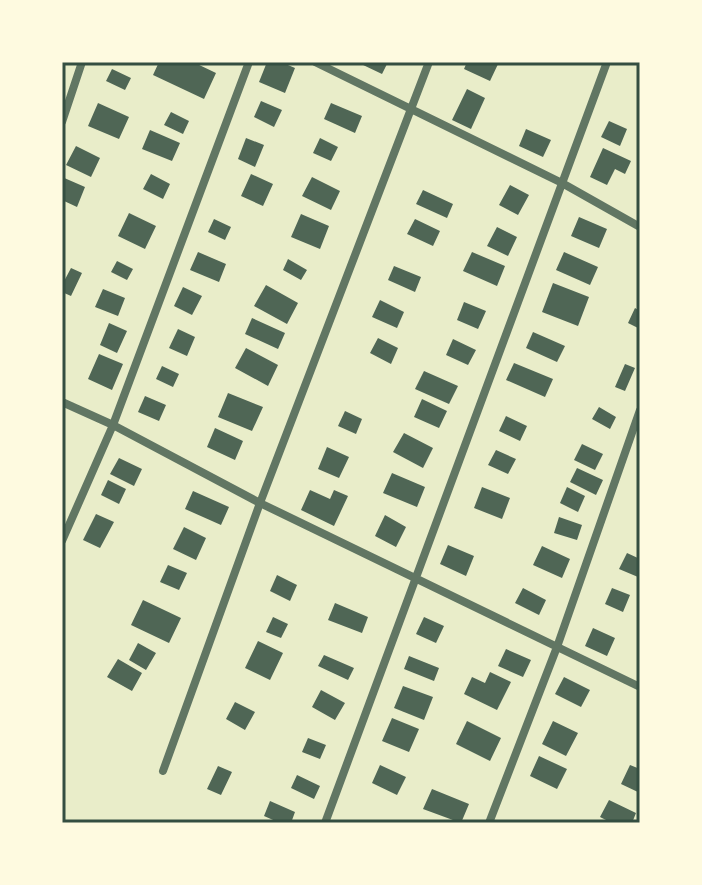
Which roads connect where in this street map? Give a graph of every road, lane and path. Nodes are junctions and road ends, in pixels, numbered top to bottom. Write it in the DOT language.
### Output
graph roads {
  1 [pos="82,62"];
  2 [pos="249,62"];
  3 [pos="315,62"];
  4 [pos="429,62"];
  5 [pos="607,62"];
  6 [pos="411,108"];
  7 [pos="62,122"];
  8 [pos="562,183"];
  9 [pos="640,227"];
  10 [pos="62,402"];
  11 [pos="640,410"];
  12 [pos="113,425"];
  13 [pos="260,503"];
  14 [pos="62,541"];
  15 [pos="416,579"];
  16 [pos="557,647"];
  17 [pos="640,687"];
  18 [pos="163,771"];
  19 [pos="325,823"];
  20 [pos="489,823"];
  1 -- 7 [label="street"];
  2 -- 12 [label="street"];
  3 -- 6 [label="street"];
  4 -- 6 [label="street"];
  5 -- 8 [label="street"];
  6 -- 8 [label="street"];
  6 -- 13 [label="street"];
  8 -- 9 [label="street"];
  8 -- 15 [label="street"];
  10 -- 12 [label="street"];
  11 -- 16 [label="street"];
  12 -- 13 [label="street"];
  12 -- 14 [label="street"];
  13 -- 15 [label="street"];
  13 -- 18 [label="street"];
  15 -- 16 [label="street"];
  15 -- 19 [label="street"];
  16 -- 17 [label="street"];
  16 -- 20 [label="street"];
}
